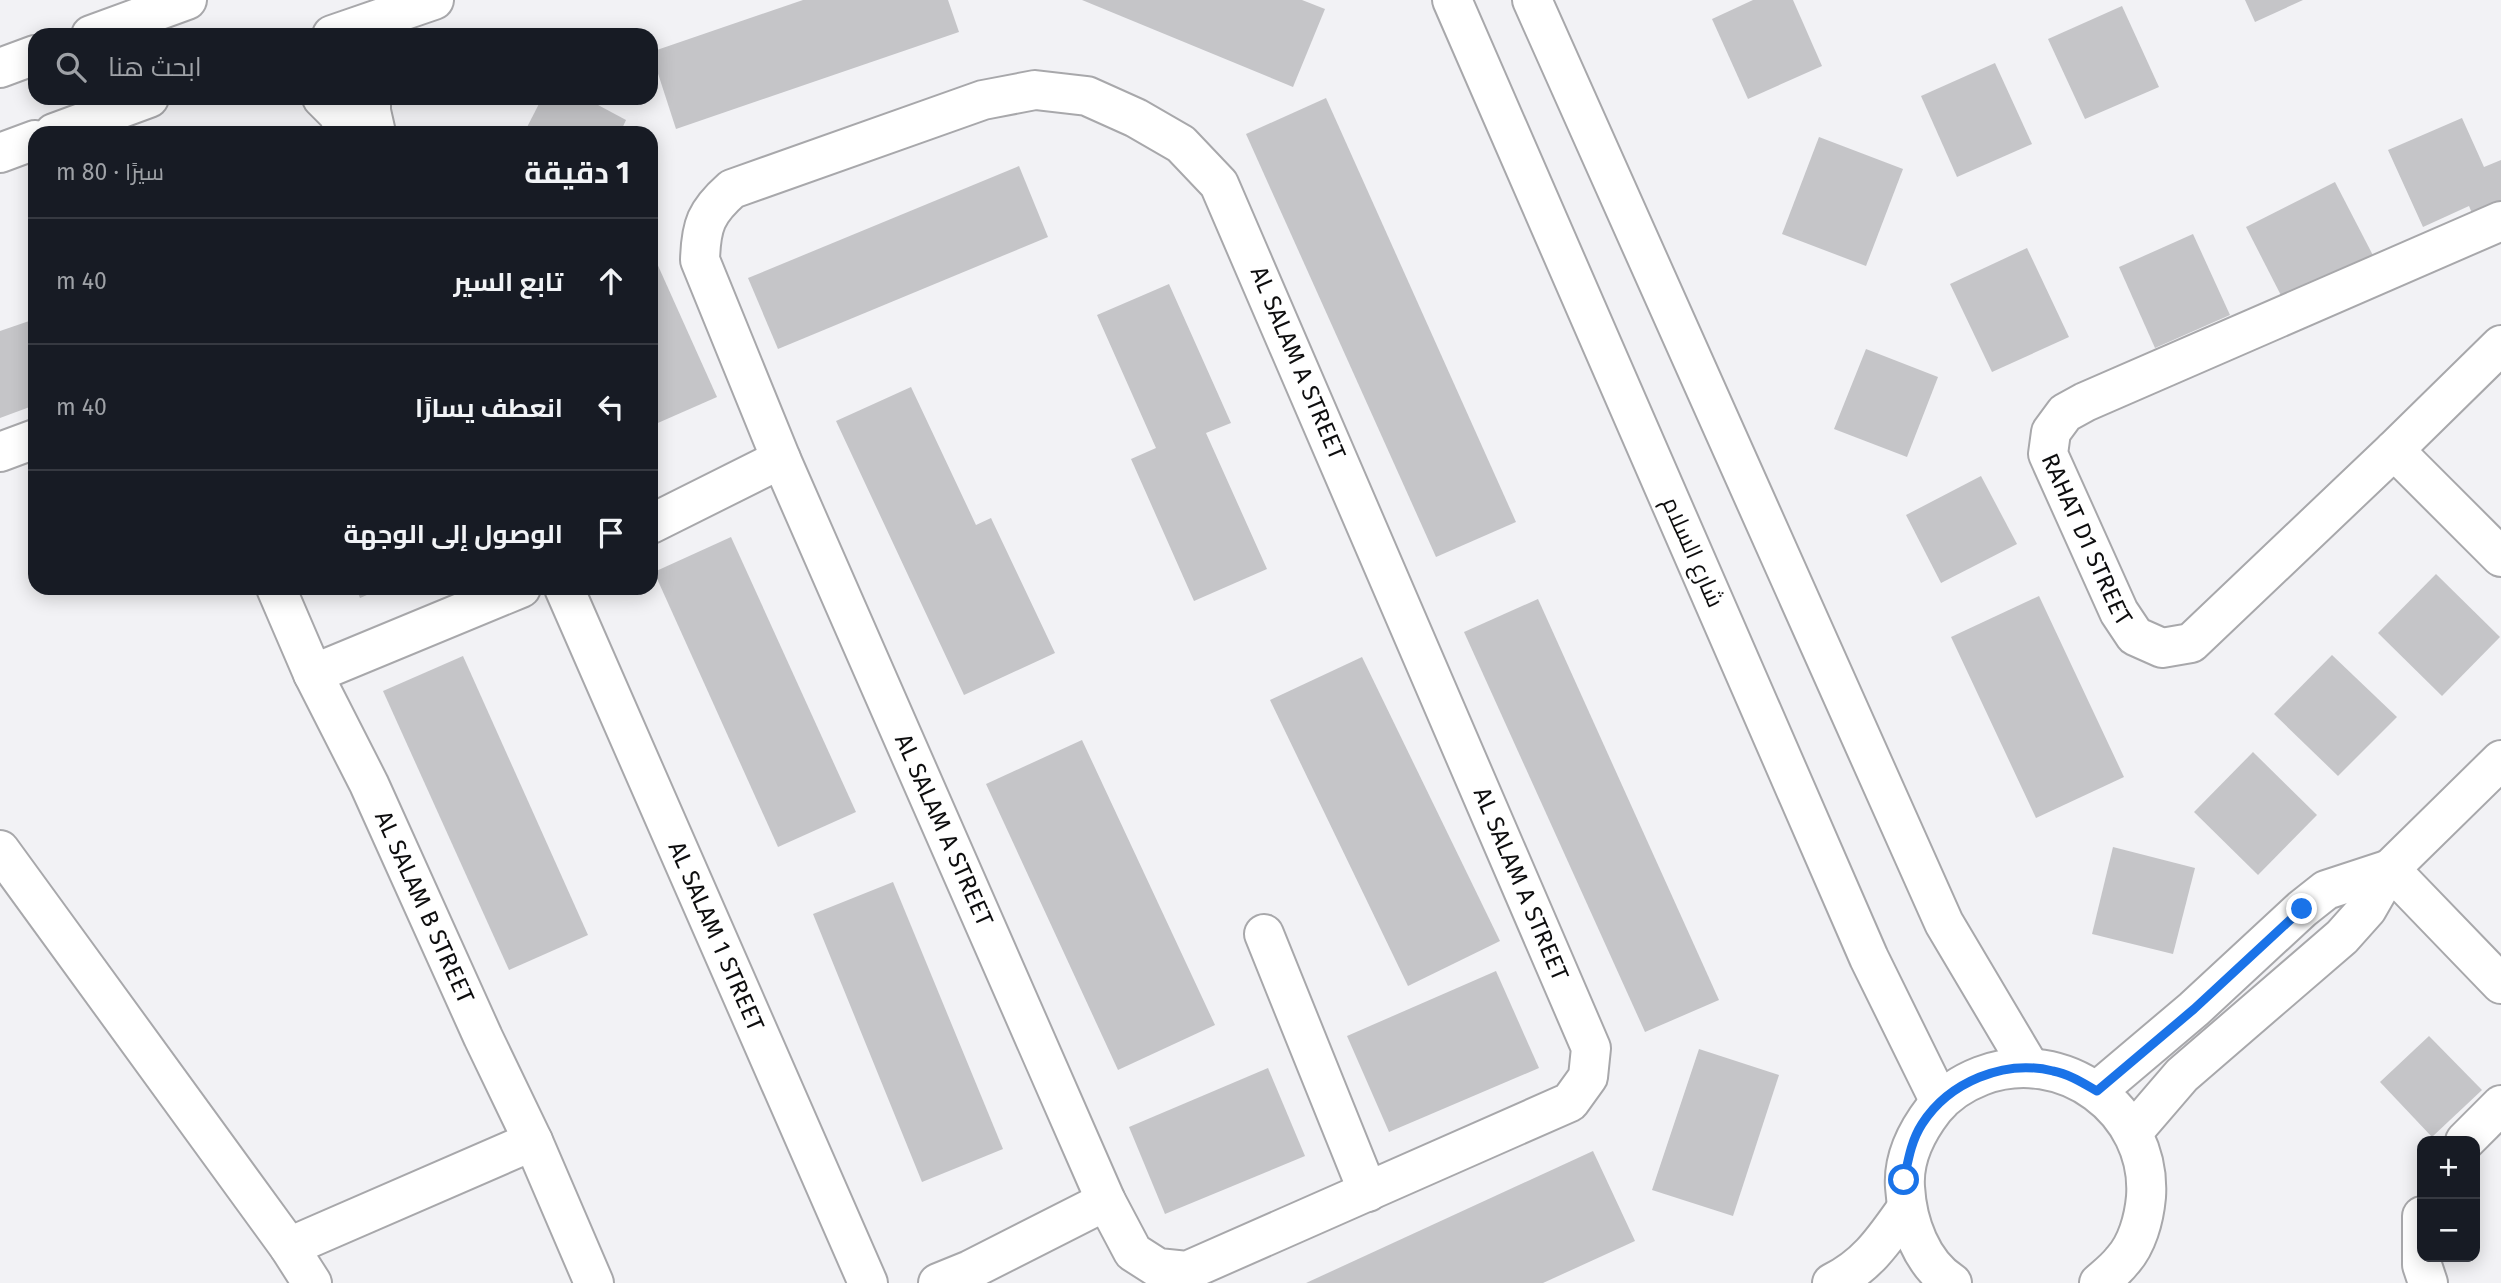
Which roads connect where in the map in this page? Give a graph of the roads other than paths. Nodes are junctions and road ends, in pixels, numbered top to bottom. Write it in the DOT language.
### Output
graph roads {
  1 [pos="435,0"];
  2 [pos="1452,0"];
  3 [pos="1532,0"];
  4 [pos="184,1"];
  5 [pos="389,25"];
  6 [pos="110,28"];
  7 [pos="28,58"];
  8 [pos="0,68"];
  9 [pos="130,105"];
  10 [pos="329,105"];
  11 [pos="371,105"];
  12 [pos="73,126"];
  13 [pos="344,126"];
  14 [pos="374,126"];
  15 [pos="28,143"];
  16 [pos="0,153"];
  17 [pos="2501,221"];
  18 [pos="2501,345"];
  19 [pos="28,442"];
  20 [pos="2394,450"];
  21 [pos="0,452"];
  22 [pos="781,459"];
  23 [pos="658,520"];
  24 [pos="2501,557"];
  25 [pos="278,595"];
  26 [pos="504,595"];
  27 [pos="567,595"];
  28 [pos="313,674"];
  29 [pos="2501,760"];
  30 [pos="0,850"];
  31 [pos="2390,869"];
  32 [pos="2279,930"];
  33 [pos="1264,934"];
  34 [pos="2313,964"];
  35 [pos="2501,984"];
  36 [pos="2030,1068"];
  37 [pos="2097,1091"];
  38 [pos="1940,1102"];
  39 [pos="2501,1105"];
  40 [pos="2133,1132"];
  41 [pos="2470,1136"];
  42 [pos="533,1140"];
  43 [pos="1368,1192"];
  44 [pos="1106,1201"];
  45 [pos="1906,1209"];
  46 [pos="289,1247"];
  47 [pos="2422,1262"];
  48 [pos="2114,1275"];
  49 [pos="313,1283"];
  50 [pos="594,1283"];
  51 [pos="868,1283"];
  52 [pos="938,1283"];
  53 [pos="1832,1283"];
  54 [pos="1952,1283"];
  55 [pos="2428,1283"];
  1 -- 5 [label="street"];
  2 -- 38 [label="street, شارع السلام"];
  3 -- 36 [label="street"];
  4 -- 6 [label="street"];
  7 -- 8 [label="street"];
  9 -- 12 [label="street"];
  10 -- 13 [label="street"];
  11 -- 14 [label="street"];
  15 -- 16 [label="street"];
  17 -- 20 [label="street, RAHAT D1 STREET"];
  18 -- 20 [label="street, RAHAT D1 STREET"];
  19 -- 21 [label="street"];
  20 -- 24 [label="street"];
  22 -- 23 [label="street"];
  22 -- 43 [label="street, AL SALAM A STREET"];
  22 -- 44 [label="street, AL SALAM A STREET"];
  25 -- 28 [label="street, AL SALAM B STREET"];
  26 -- 28 [label="street"];
  27 -- 51 [label="street, AL SALAM 1 STREET"];
  28 -- 42 [label="street, AL SALAM B STREET"];
  29 -- 31 [label="street"];
  30 -- 46 [label="street"];
  31 -- 32 [label="street"];
  31 -- 34 [label="street"];
  31 -- 35 [label="street"];
  32 -- 34 [label="street"];
  32 -- 37 [label="street"];
  33 -- 43 [label="street"];
  34 -- 40 [label="street"];
  36 -- 37 [label="street"];
  36 -- 38 [label="street"];
  37 -- 40 [label="street"];
  38 -- 45 [label="street"];
  39 -- 41 [label="street"];
  40 -- 48 [label="street"];
  42 -- 46 [label="street"];
  42 -- 50 [label="street, AL SALAM B STREET"];
  43 -- 44 [label="street, AL SALAM A STREET"];
  44 -- 52 [label="street"];
  45 -- 53 [label="street"];
  45 -- 54 [label="street"];
  46 -- 49 [label="street"];
  47 -- 55 [label="street"];
}
